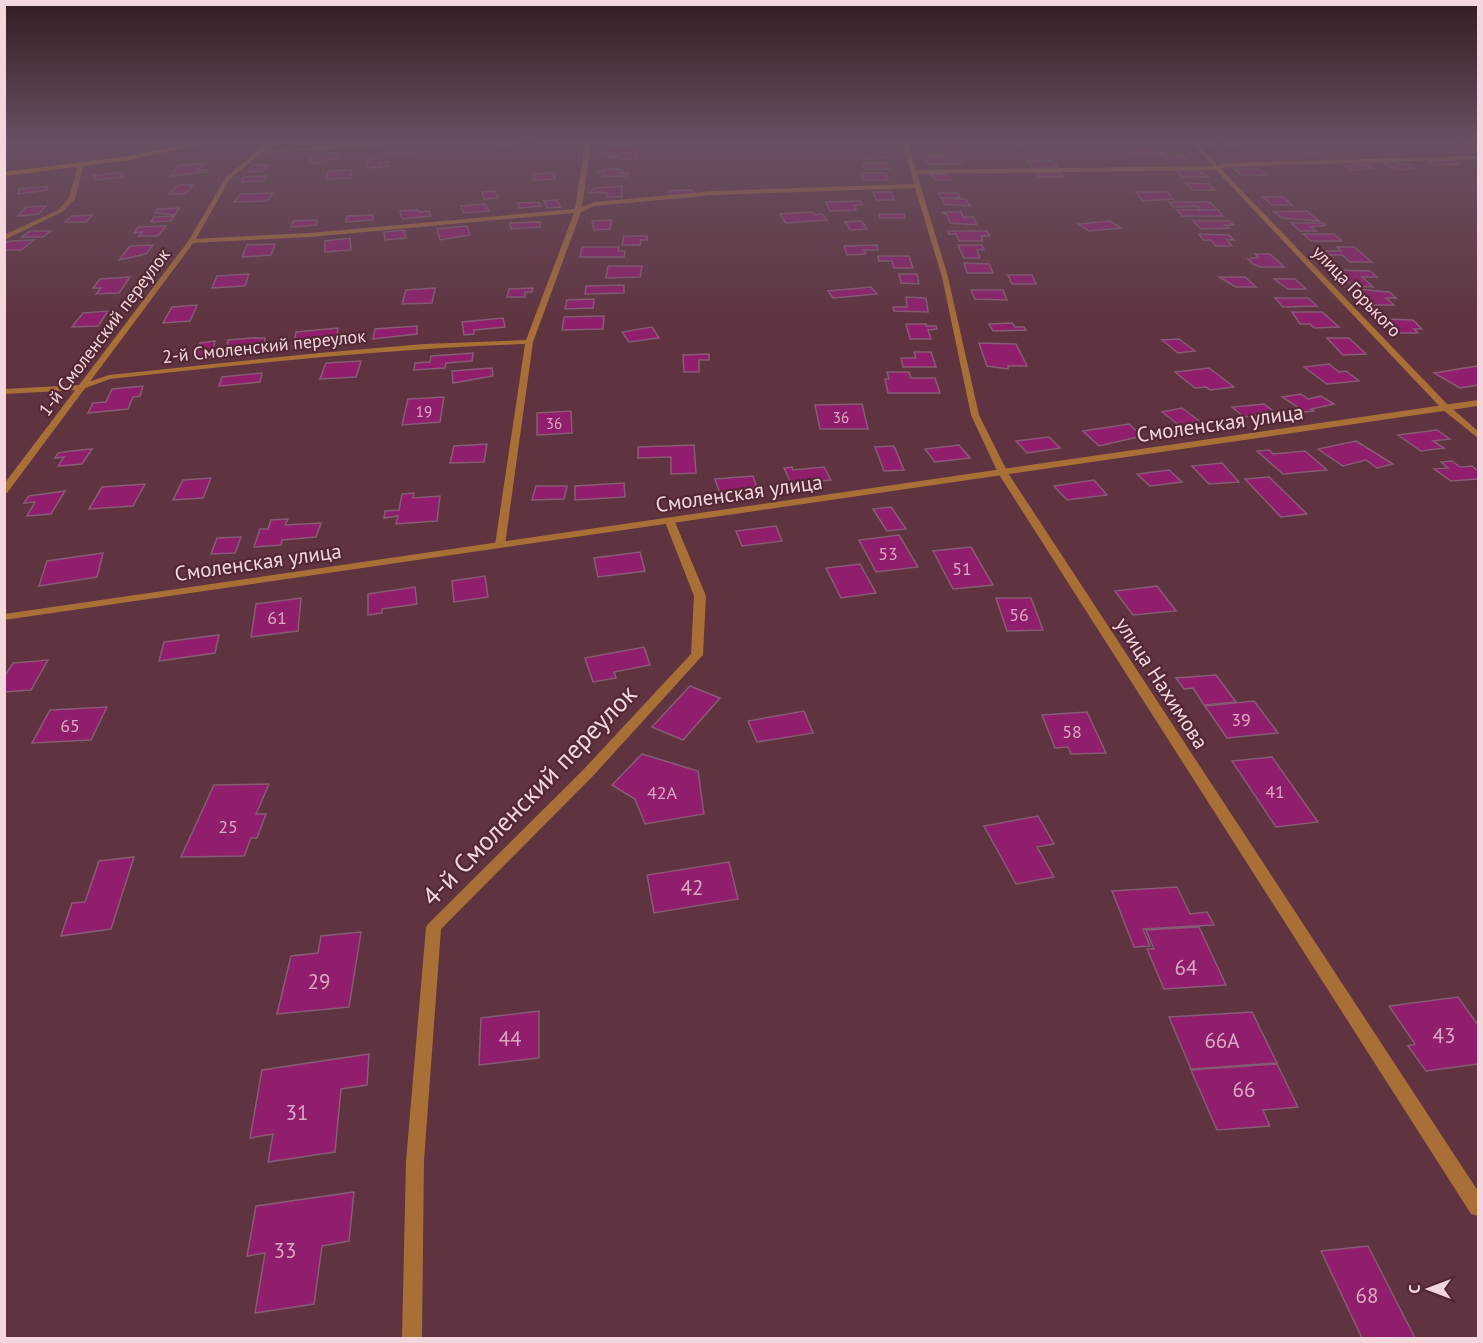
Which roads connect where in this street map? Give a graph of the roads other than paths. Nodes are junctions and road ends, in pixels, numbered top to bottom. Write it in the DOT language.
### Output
graph roads {
  1 [pos="68,203"];
  2 [pos="214,203"];
  3 [pos="579,203"];
  4 [pos="609,203"];
  5 [pos="924,203"];
  6 [pos="1251,203"];
  7 [pos="578,211"];
  8 [pos="4,238"];
  9 [pos="192,241"];
  10 [pos="529,342"];
  11 [pos="80,387"];
  12 [pos="4,392"];
  13 [pos="1479,403"];
  14 [pos="1446,408"];
  15 [pos="1479,435"];
  16 [pos="1003,473"];
  17 [pos="4,491"];
  18 [pos="670,522"];
  19 [pos="500,545"];
  20 [pos="4,617"];
  21 [pos="1479,1207"];
  22 [pos="412,1338"];
  1 -- 8 [label="street"];
  2 -- 9 [label="street, 1-й Смоленский переулок"];
  3 -- 7 [label="street"];
  4 -- 7 [label="street"];
  5 -- 16 [label="street, улица Нахимова"];
  6 -- 14 [label="street, улица Горького"];
  7 -- 9 [label="street"];
  7 -- 10 [label="street"];
  9 -- 11 [label="street, 1-й Смоленский переулок"];
  10 -- 11 [label="street, 2-й Смоленский переулок"];
  10 -- 19 [label="street"];
  11 -- 12 [label="street, 2-й Смоленский переулок"];
  11 -- 17 [label="street, 1-й Смоленский переулок"];
  13 -- 14 [label="street, Смоленская улица"];
  14 -- 15 [label="street, улица Горького"];
  14 -- 16 [label="street, Смоленская улица"];
  16 -- 18 [label="street, Смоленская улица"];
  16 -- 21 [label="street, улица Нахимова"];
  18 -- 19 [label="street, Смоленская улица"];
  18 -- 22 [label="street, 4-й Смоленский переулок"];
  19 -- 20 [label="street, Смоленская улица"];
}
